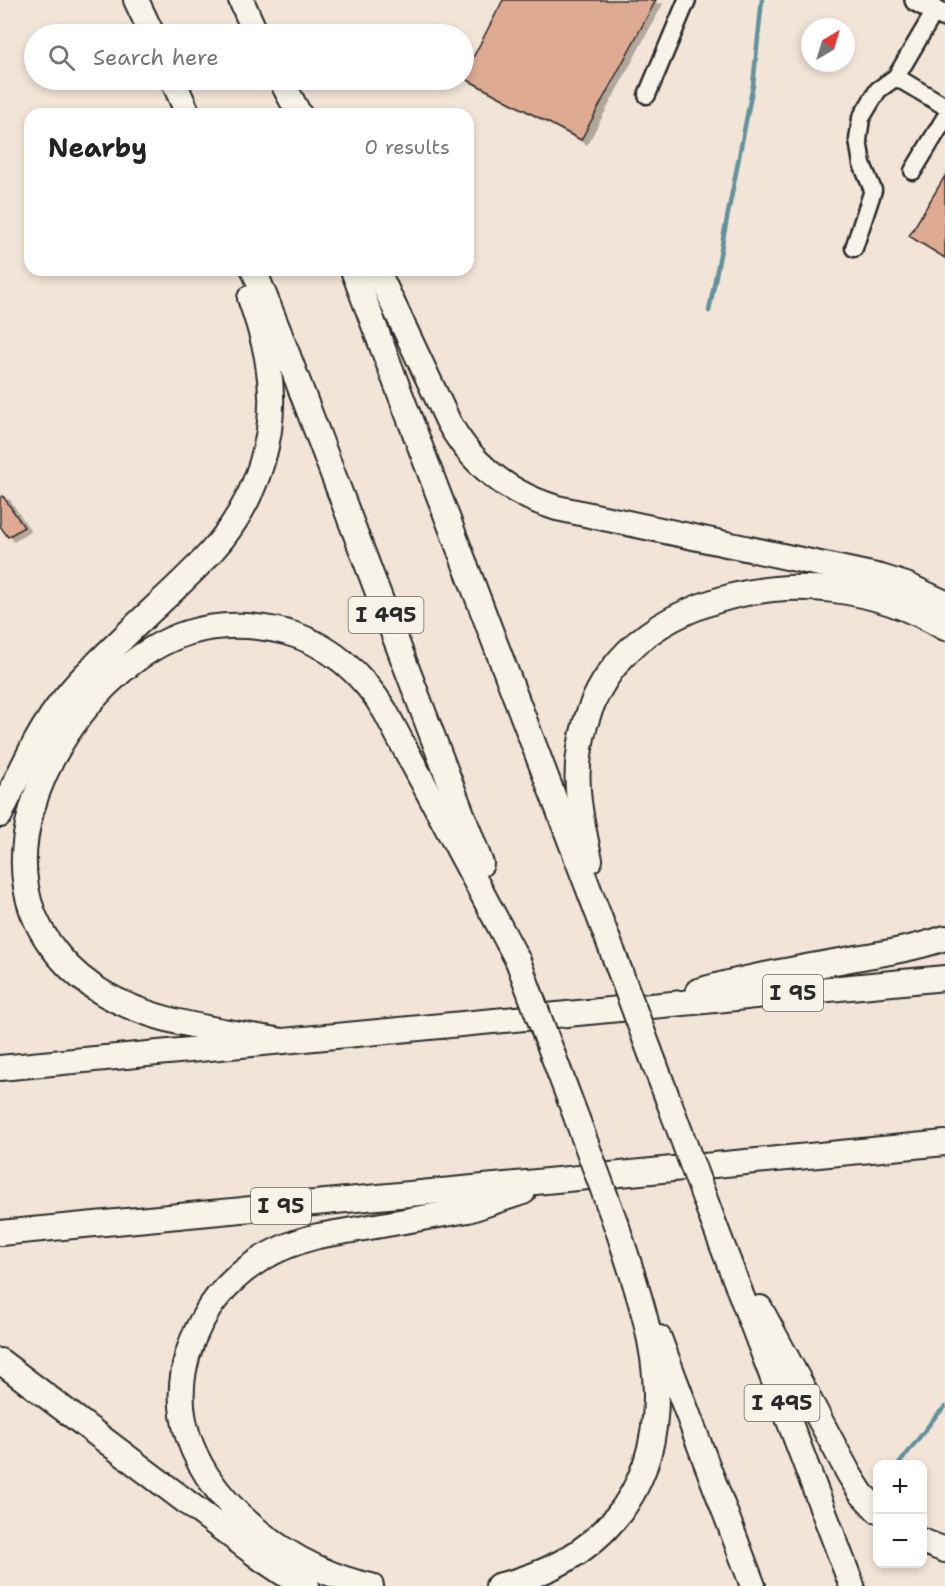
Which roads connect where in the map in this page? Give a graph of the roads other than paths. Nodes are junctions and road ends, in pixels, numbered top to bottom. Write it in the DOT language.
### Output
graph roads {
  1 [pos="136,0"];
  2 [pos="687,0"];
  3 [pos="916,0"];
  4 [pos="242,2"];
  5 [pos="940,14"];
  6 [pos="147,24"];
  7 [pos="252,24"];
  8 [pos="896,77"];
  9 [pos="177,90"];
  10 [pos="280,90"];
  11 [pos="286,90"];
  12 [pos="647,95"];
  13 [pos="945,106"];
  14 [pos="185,108"];
  15 [pos="288,108"];
  16 [pos="296,108"];
  17 [pos="945,118"];
  18 [pos="913,171"];
  19 [pos="854,248"];
  20 [pos="243,276"];
  21 [pos="256,276"];
  22 [pos="355,276"];
  23 [pos="380,276"];
  24 [pos="945,603"];
  25 [pos="945,628"];
  26 [pos="0,815"];
  27 [pos="945,938"];
  28 [pos="612,952"];
  29 [pos="518,961"];
  30 [pos="945,978"];
  31 [pos="640,1007"];
  32 [pos="282,1041"];
  33 [pos="0,1068"];
  34 [pos="942,1144"];
  35 [pos="563,1179"];
  36 [pos="713,1221"];
  37 [pos="618,1230"];
  38 [pos="0,1233"];
  39 [pos="0,1361"];
  40 [pos="873,1506"];
  41 [pos="927,1543"];
  42 [pos="945,1550"];
  43 [pos="307,1586"];
  44 [pos="371,1586"];
  45 [pos="498,1586"];
  46 [pos="753,1586"];
  47 [pos="852,1586"];
  1 -- 6 [label="highway"];
  2 -- 12 [label="lane"];
  3 -- 5 [label="main road"];
  4 -- 7 [label="highway"];
  5 -- 8 [label="lane"];
  8 -- 13 [label="lane"];
  8 -- 19 [label="lane"];
  9 -- 14 [label="highway"];
  10 -- 15 [label="highway"];
  11 -- 16 [label="highway"];
  17 -- 18 [label="lane"];
  20 -- 26 [label="highway"];
  21 -- 29 [label="highway, I 495"];
  22 -- 28 [label="highway, I 495"];
  23 -- 24 [label="highway"];
  25 -- 28 [label="highway"];
  27 -- 31 [label="highway"];
  28 -- 36 [label="highway, I 495, bridge"];
  29 -- 32 [label="highway"];
  29 -- 37 [label="highway, I 495, bridge"];
  30 -- 31 [label="highway, I 95"];
  31 -- 32 [label="highway, I 95"];
  32 -- 33 [label="highway, I 95"];
  34 -- 35 [label="highway, I 95"];
  35 -- 38 [label="highway, I 95"];
  35 -- 44 [label="highway"];
  36 -- 40 [label="highway"];
  36 -- 47 [label="highway, I 495"];
  37 -- 45 [label="highway"];
  37 -- 46 [label="highway, I 495"];
  39 -- 43 [label="highway"];
  41 -- 42 [label="highway"];
}
